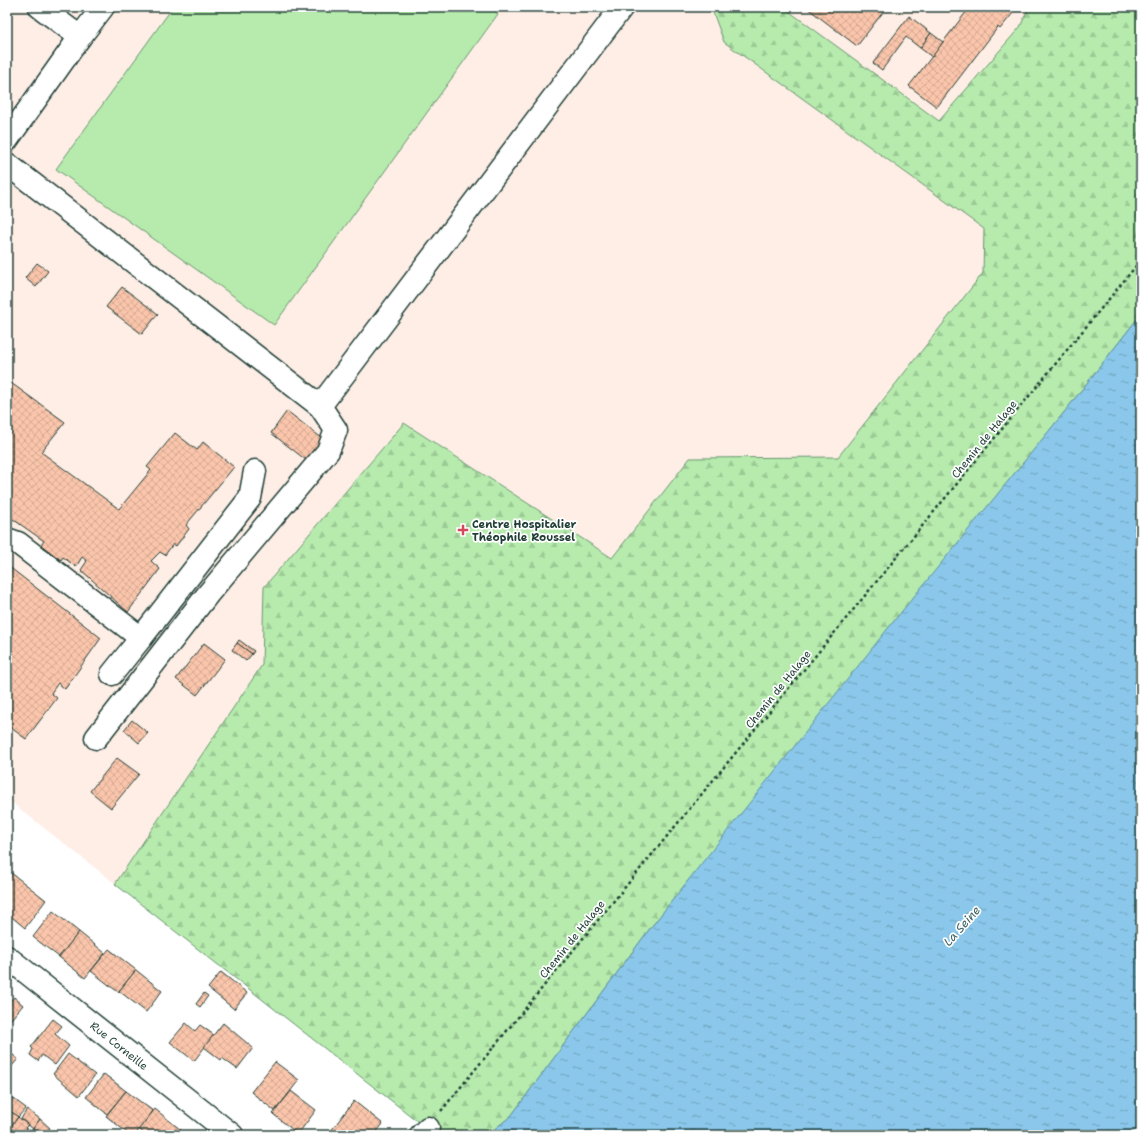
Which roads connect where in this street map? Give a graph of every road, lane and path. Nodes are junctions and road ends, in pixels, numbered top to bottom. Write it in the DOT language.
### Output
graph roads {
  1 [pos="40,7"];
  2 [pos="103,7"];
  3 [pos="622,7"];
  4 [pos="80,37"];
  5 [pos="7,140"];
  6 [pos="7,164"];
  7 [pos="1141,260"];
  8 [pos="320,406"];
  9 [pos="255,471"];
  10 [pos="7,539"];
  11 [pos="141,638"];
  12 [pos="112,674"];
  13 [pos="96,738"];
  14 [pos="7,957"];
  15 [pos="424,1131"];
  16 [pos="232,1135"];
  1 -- 4 [label="street"];
  2 -- 4 [label="street"];
  3 -- 8 [label="street"];
  4 -- 5 [label="street"];
  6 -- 8 [label="street"];
  7 -- 15 [label="path, Chemin de Halage"];
  8 -- 13 [label="street"];
  9 -- 11 [label="street"];
  10 -- 11 [label="street"];
  11 -- 12 [label="street"];
  14 -- 16 [label="street, Rue Corneille"];
}
